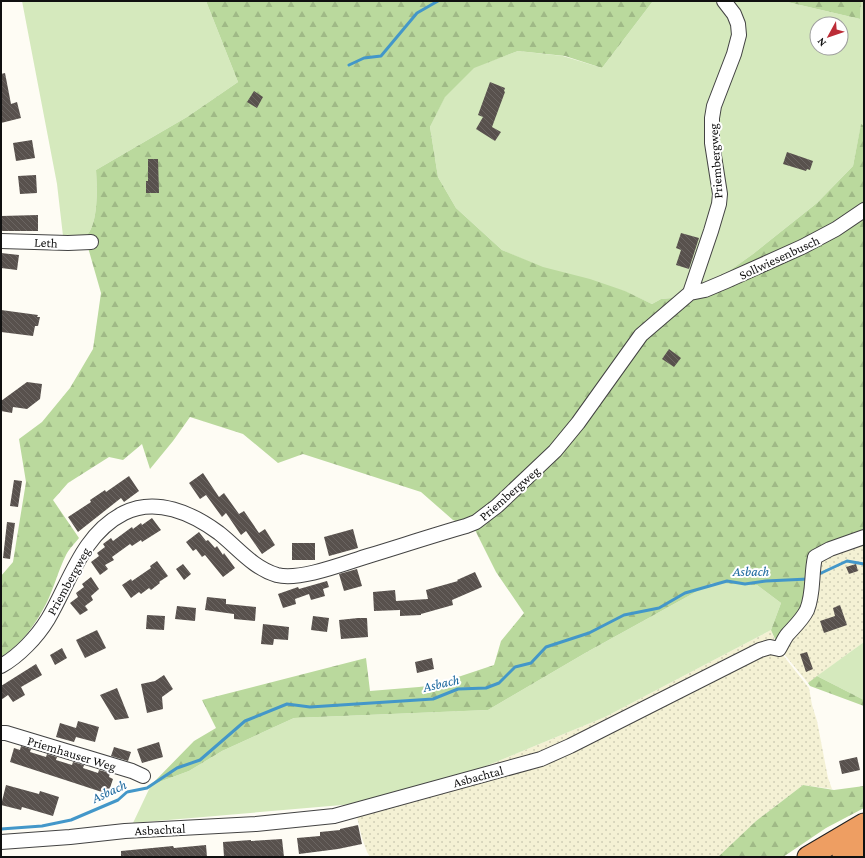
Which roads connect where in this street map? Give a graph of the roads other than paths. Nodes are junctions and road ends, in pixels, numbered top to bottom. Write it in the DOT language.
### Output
graph roads {
  1 [pos="724,1"];
  2 [pos="864,210"];
  3 [pos="1,241"];
  4 [pos="91,242"];
  5 [pos="690,294"];
  6 [pos="864,537"];
  7 [pos="1,666"];
  8 [pos="1,733"];
  9 [pos="143,776"];
  10 [pos="864,824"];
  11 [pos="1,842"];
  12 [pos="864,845"];
  13 [pos="812,854"];
  14 [pos="843,857"];
  1 -- 5 [label="street, Priembergweg"];
  2 -- 5 [label="street, Sollwiesenbusch"];
  3 -- 4 [label="street, Leth"];
  5 -- 7 [label="street, Priembergweg"];
  6 -- 11 [label="street, Asbachtal"];
  8 -- 9 [label="street, Priemhauser Weg"];
  10 -- 13 [label="highway"];
  12 -- 14 [label="highway"];
}
